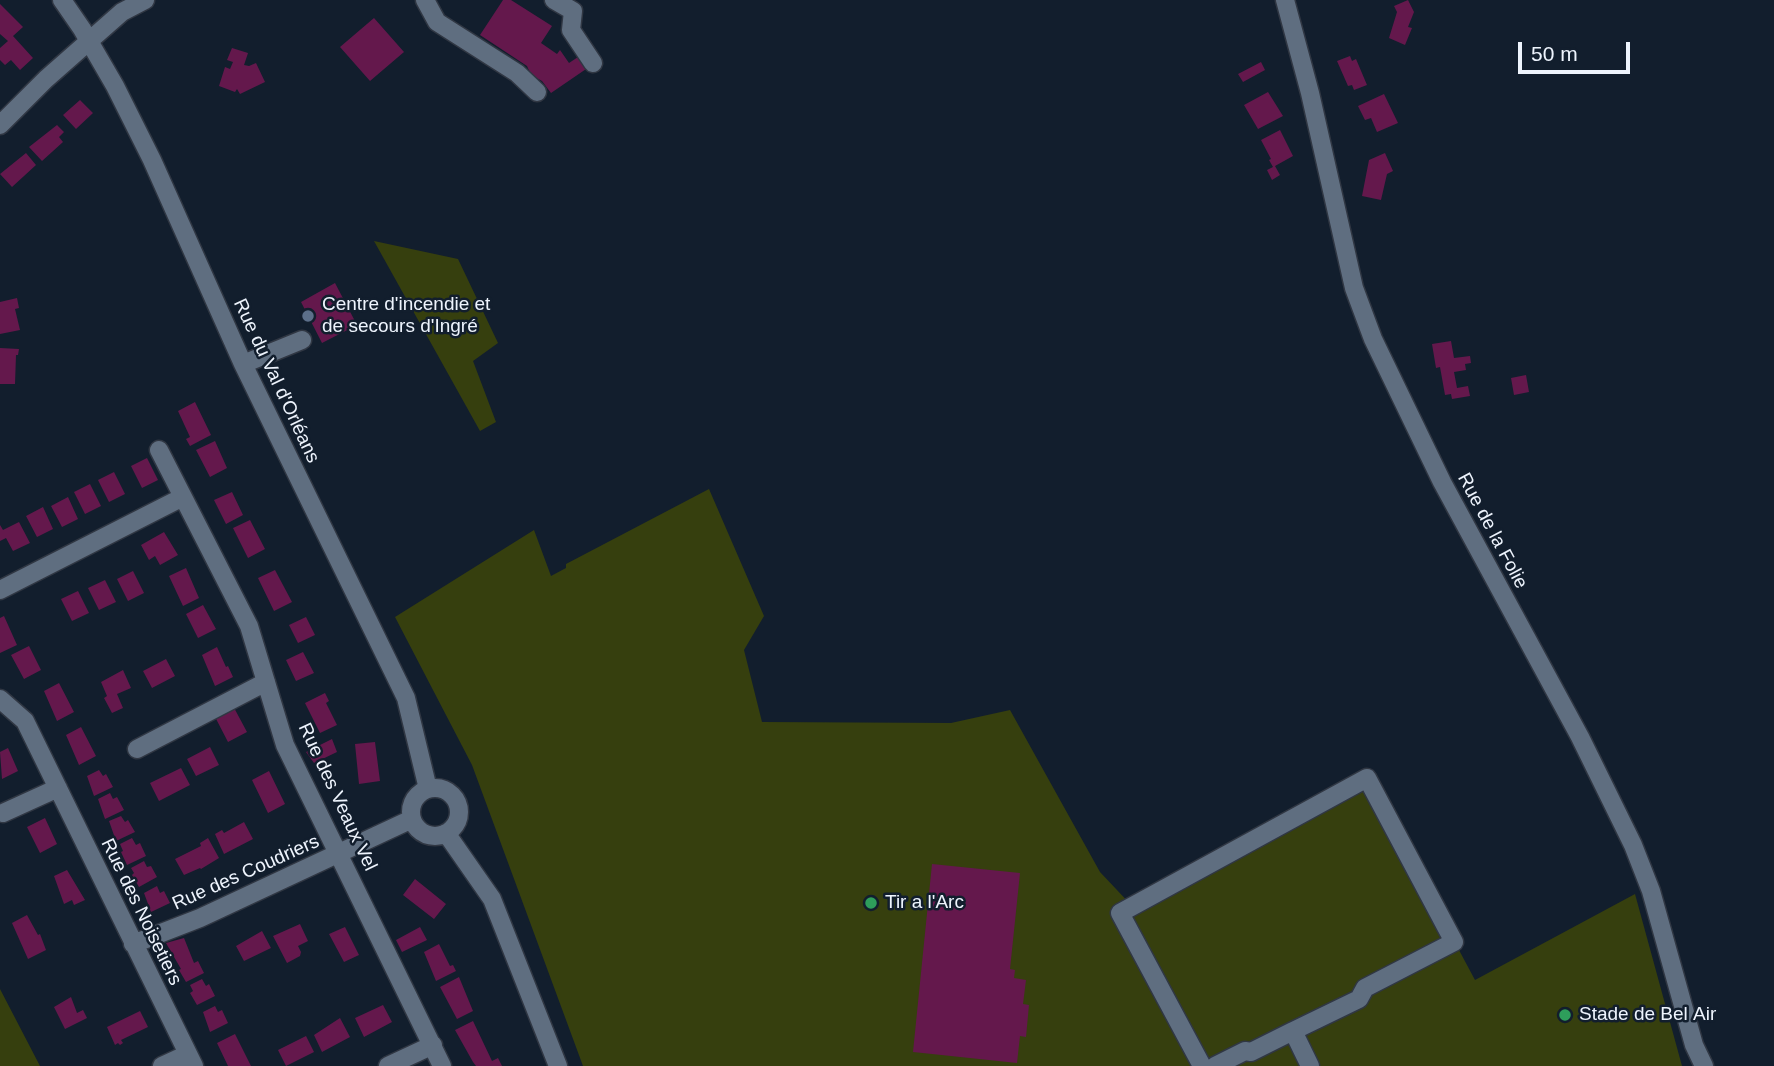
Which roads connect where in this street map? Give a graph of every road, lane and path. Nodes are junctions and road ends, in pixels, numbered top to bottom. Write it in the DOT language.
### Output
graph roads {
  1 [pos="62,0"];
  2 [pos="145,0"];
  3 [pos="425,0"];
  4 [pos="554,0"];
  5 [pos="1285,0"];
  6 [pos="90,43"];
  7 [pos="593,63"];
  8 [pos="537,92"];
  9 [pos="0,125"];
  10 [pos="302,340"];
  11 [pos="243,364"];
  12 [pos="159,450"];
  13 [pos="183,497"];
  14 [pos="0,590"];
  15 [pos="266,682"];
  16 [pos="0,699"];
  17 [pos="137,749"];
  18 [pos="58,788"];
  19 [pos="428,789"];
  20 [pos="3,813"];
  21 [pos="412,819"];
  22 [pos="446,834"];
  23 [pos="340,853"];
  24 [pos="133,944"];
  25 [pos="1293,1031"];
  26 [pos="433,1045"];
  27 [pos="191,1060"];
  28 [pos="162,1066"];
  29 [pos="388,1066"];
  30 [pos="442,1066"];
  31 [pos="558,1066"];
  32 [pos="1202,1066"];
  33 [pos="1216,1066"];
  34 [pos="1310,1066"];
  35 [pos="1704,1066"];
  1 -- 6 [label="street, Rue du Val d'Orléans"];
  2 -- 6 [label="street"];
  3 -- 8 [label="street"];
  4 -- 7 [label="street"];
  5 -- 35 [label="street, Rue de la Folie"];
  6 -- 9 [label="street"];
  6 -- 11 [label="street, Rue du Val d'Orléans"];
  10 -- 11 [label="street"];
  11 -- 19 [label="street, Rue du Val d'Orléans"];
  12 -- 13 [label="street, Rue des Veaux Vel"];
  13 -- 14 [label="street"];
  13 -- 15 [label="street, Rue des Veaux Vel"];
  15 -- 17 [label="street"];
  15 -- 23 [label="street, Rue des Veaux Vel"];
  16 -- 18 [label="street, Rue des Noisetiers"];
  18 -- 20 [label="street"];
  18 -- 24 [label="street, Rue des Noisetiers"];
  19 -- 21 [label="street"];
  19 -- 22 [label="street"];
  21 -- 22 [label="street"];
  21 -- 23 [label="street, Rue des Coudriers"];
  22 -- 31 [label="street"];
  23 -- 24 [label="street, Rue des Coudriers"];
  23 -- 26 [label="street, Rue des Veaux Vel"];
  24 -- 27 [label="street, Rue des Noisetiers"];
  25 -- 32 [label="street"];
  25 -- 33 [label="street"];
  25 -- 34 [label="street"];
  26 -- 29 [label="street"];
  26 -- 30 [label="street, Rue des Veaux Vel"];
  27 -- 28 [label="street, Rue des Noisetiers"];
}
